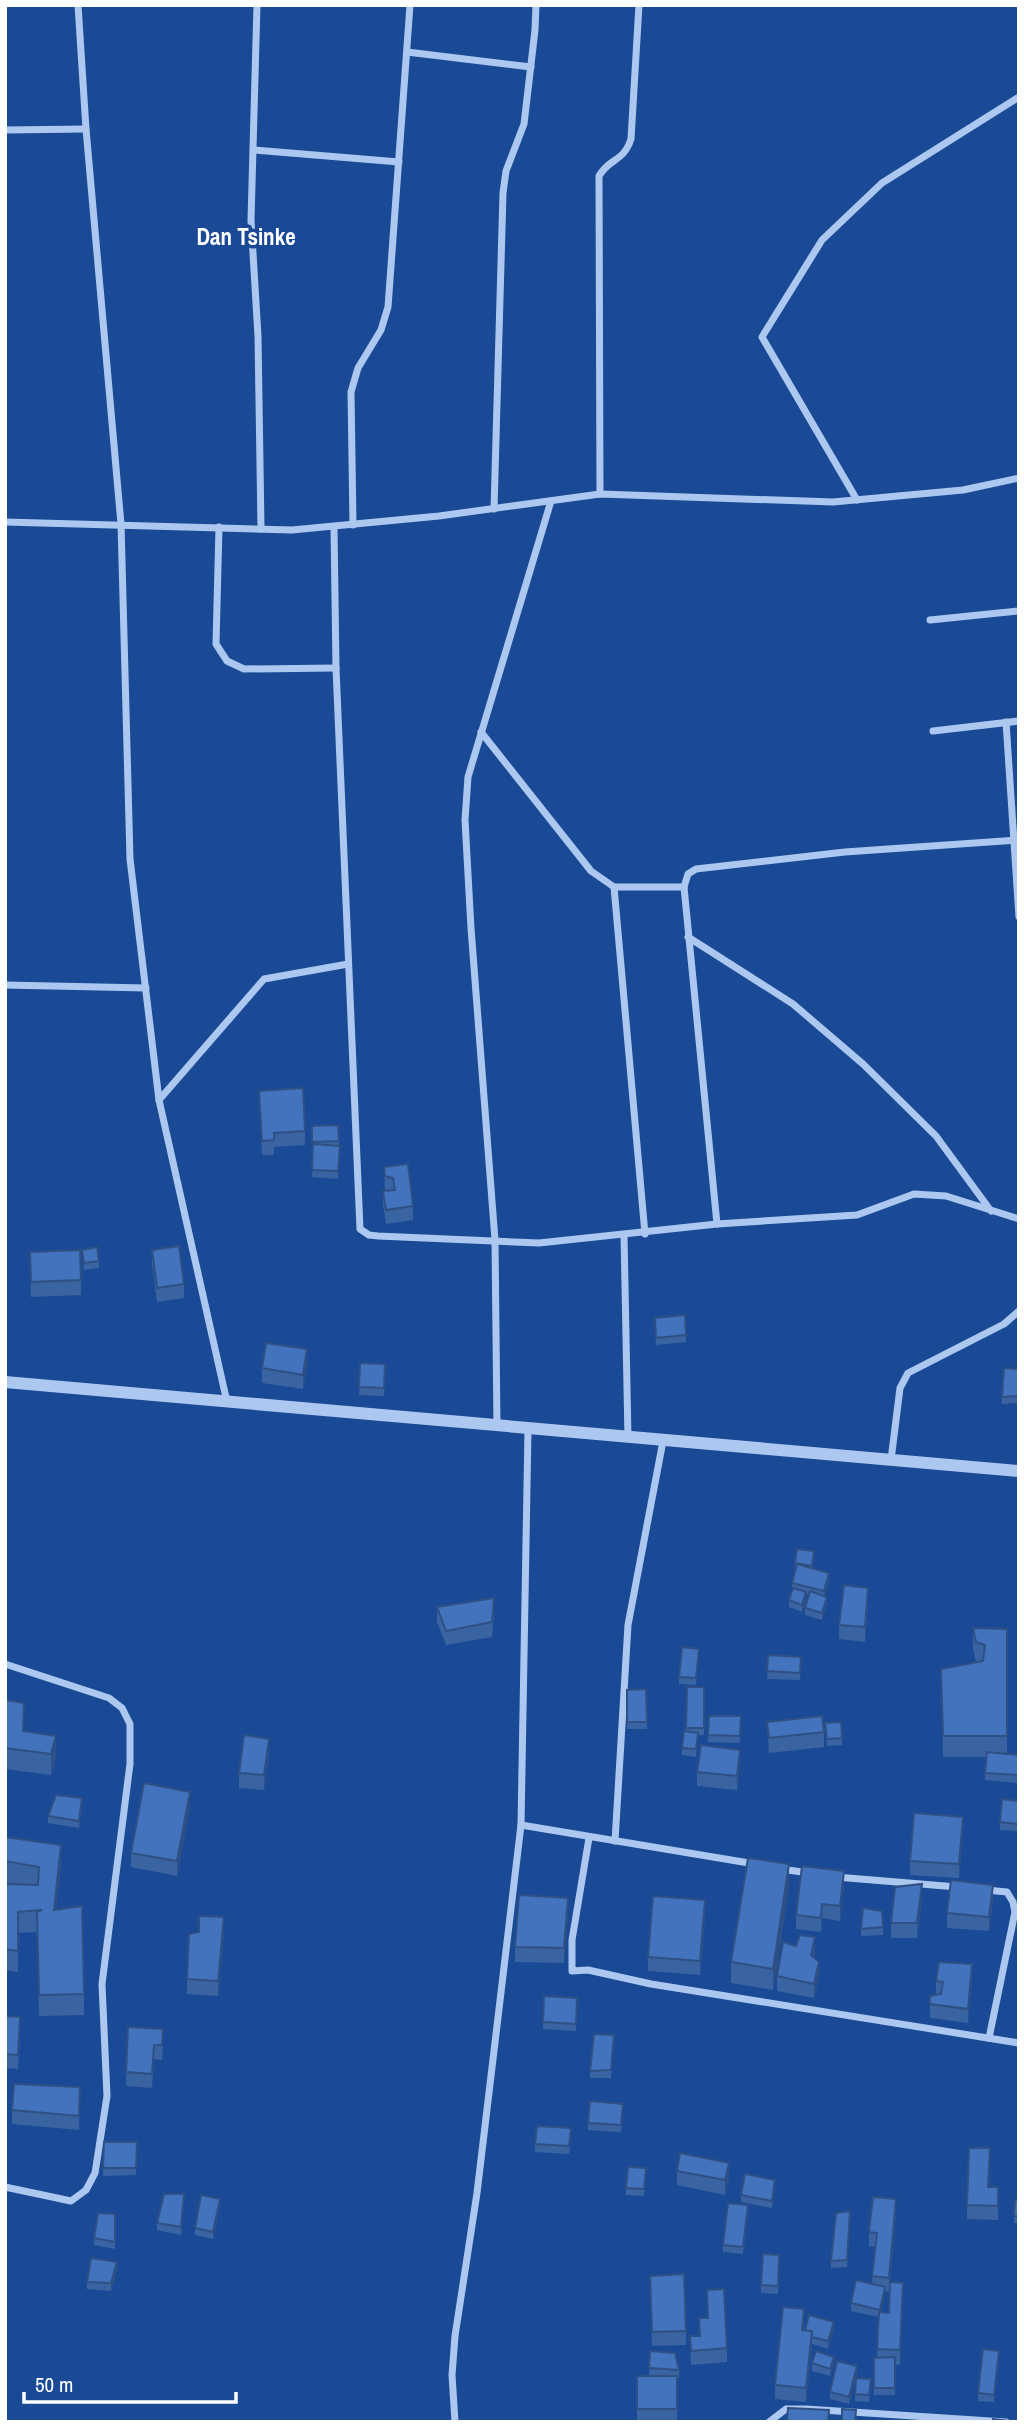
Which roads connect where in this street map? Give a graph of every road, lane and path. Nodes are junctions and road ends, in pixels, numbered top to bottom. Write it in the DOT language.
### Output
graph roads {
  1 [pos="78,5"];
  2 [pos="257,5"];
  3 [pos="410,5"];
  4 [pos="536,5"];
  5 [pos="639,5"];
  6 [pos="407,52"];
  7 [pos="531,66"];
  8 [pos="1019,97"];
  9 [pos="86,129"];
  10 [pos="5,130"];
  11 [pos="254,150"];
  12 [pos="399,162"];
  13 [pos="1019,478"];
  14 [pos="600,494"];
  15 [pos="858,500"];
  16 [pos="551,501"];
  17 [pos="494,509"];
  18 [pos="5,522"];
  19 [pos="121,524"];
  20 [pos="353,525"];
  21 [pos="219,527"];
  22 [pos="334,527"];
  23 [pos="261,529"];
  24 [pos="1019,611"];
  25 [pos="930,620"];
  26 [pos="336,668"];
  27 [pos="1019,721"];
  28 [pos="1006,722"];
  29 [pos="933,731"];
  30 [pos="481,732"];
  31 [pos="1016,840"];
  32 [pos="614,887"];
  33 [pos="684,887"];
  34 [pos="1019,917"];
  35 [pos="688,937"];
  36 [pos="348,964"];
  37 [pos="5,985"];
  38 [pos="146,988"];
  39 [pos="159,1100"];
  40 [pos="991,1212"];
  41 [pos="1019,1219"];
  42 [pos="717,1224"];
  43 [pos="645,1234"];
  44 [pos="624,1235"];
  45 [pos="495,1240"];
  46 [pos="1019,1311"];
  47 [pos="5,1382"];
  48 [pos="227,1402"];
  49 [pos="497,1427"];
  50 [pos="528,1430"];
  51 [pos="628,1438"];
  52 [pos="663,1441"];
  53 [pos="891,1460"];
  54 [pos="1019,1471"];
  55 [pos="5,1664"];
  56 [pos="521,1825"];
  57 [pos="589,1838"];
  58 [pos="615,1841"];
  59 [pos="759,1865"];
  60 [pos="773,1867"];
  61 [pos="969,1888"];
  62 [pos="982,1889"];
  63 [pos="989,2038"];
  64 [pos="1019,2043"];
  65 [pos="6,2187"];
  66 [pos="5,2197"];
  67 [pos="454,2422"];
  68 [pos="768,2422"];
  69 [pos="1006,2422"];
  1 -- 9 [label="street"];
  2 -- 11 [label="street"];
  3 -- 6 [label="street"];
  4 -- 7 [label="street"];
  5 -- 14 [label="street"];
  6 -- 7 [label="street"];
  6 -- 12 [label="street"];
  7 -- 17 [label="street"];
  8 -- 15 [label="street"];
  9 -- 10 [label="street"];
  9 -- 19 [label="street"];
  11 -- 12 [label="street"];
  11 -- 23 [label="street"];
  12 -- 20 [label="street"];
  13 -- 15 [label="street"];
  14 -- 15 [label="street"];
  14 -- 16 [label="street"];
  16 -- 17 [label="street"];
  16 -- 30 [label="street"];
  17 -- 20 [label="street"];
  18 -- 19 [label="street"];
  19 -- 21 [label="street"];
  19 -- 38 [label="street"];
  20 -- 22 [label="street"];
  21 -- 23 [label="street"];
  21 -- 26 [label="street"];
  22 -- 23 [label="street"];
  22 -- 26 [label="street"];
  24 -- 25 [label="street"];
  26 -- 36 [label="street"];
  27 -- 28 [label="street"];
  28 -- 29 [label="street"];
  28 -- 31 [label="street"];
  30 -- 32 [label="street"];
  30 -- 45 [label="street"];
  31 -- 33 [label="street"];
  31 -- 34 [label="street"];
  32 -- 33 [label="street"];
  32 -- 43 [label="street"];
  33 -- 35 [label="street"];
  35 -- 40 [label="street"];
  35 -- 42 [label="street"];
  36 -- 39 [label="street"];
  36 -- 45 [label="street"];
  37 -- 38 [label="street"];
  38 -- 39 [label="street"];
  39 -- 48 [label="street"];
  40 -- 41 [label="street"];
  40 -- 42 [label="street"];
  42 -- 43 [label="street"];
  43 -- 44 [label="street"];
  44 -- 45 [label="street"];
  44 -- 51 [label="street"];
  45 -- 49 [label="street"];
  46 -- 53 [label="street"];
  47 -- 48 [label="street"];
  48 -- 49 [label="street"];
  49 -- 50 [label="street"];
  50 -- 51 [label="street"];
  50 -- 56 [label="street"];
  51 -- 52 [label="street"];
  52 -- 53 [label="street"];
  52 -- 58 [label="street"];
  53 -- 54 [label="street"];
  55 -- 65 [label="street"];
  56 -- 57 [label="street"];
  56 -- 67 [label="street"];
  57 -- 58 [label="street"];
  57 -- 63 [label="street"];
  58 -- 59 [label="street"];
  60 -- 61 [label="street"];
  62 -- 63 [label="street"];
  63 -- 64 [label="street"];
  65 -- 66 [label="street"];
  68 -- 69 [label="street"];
}
